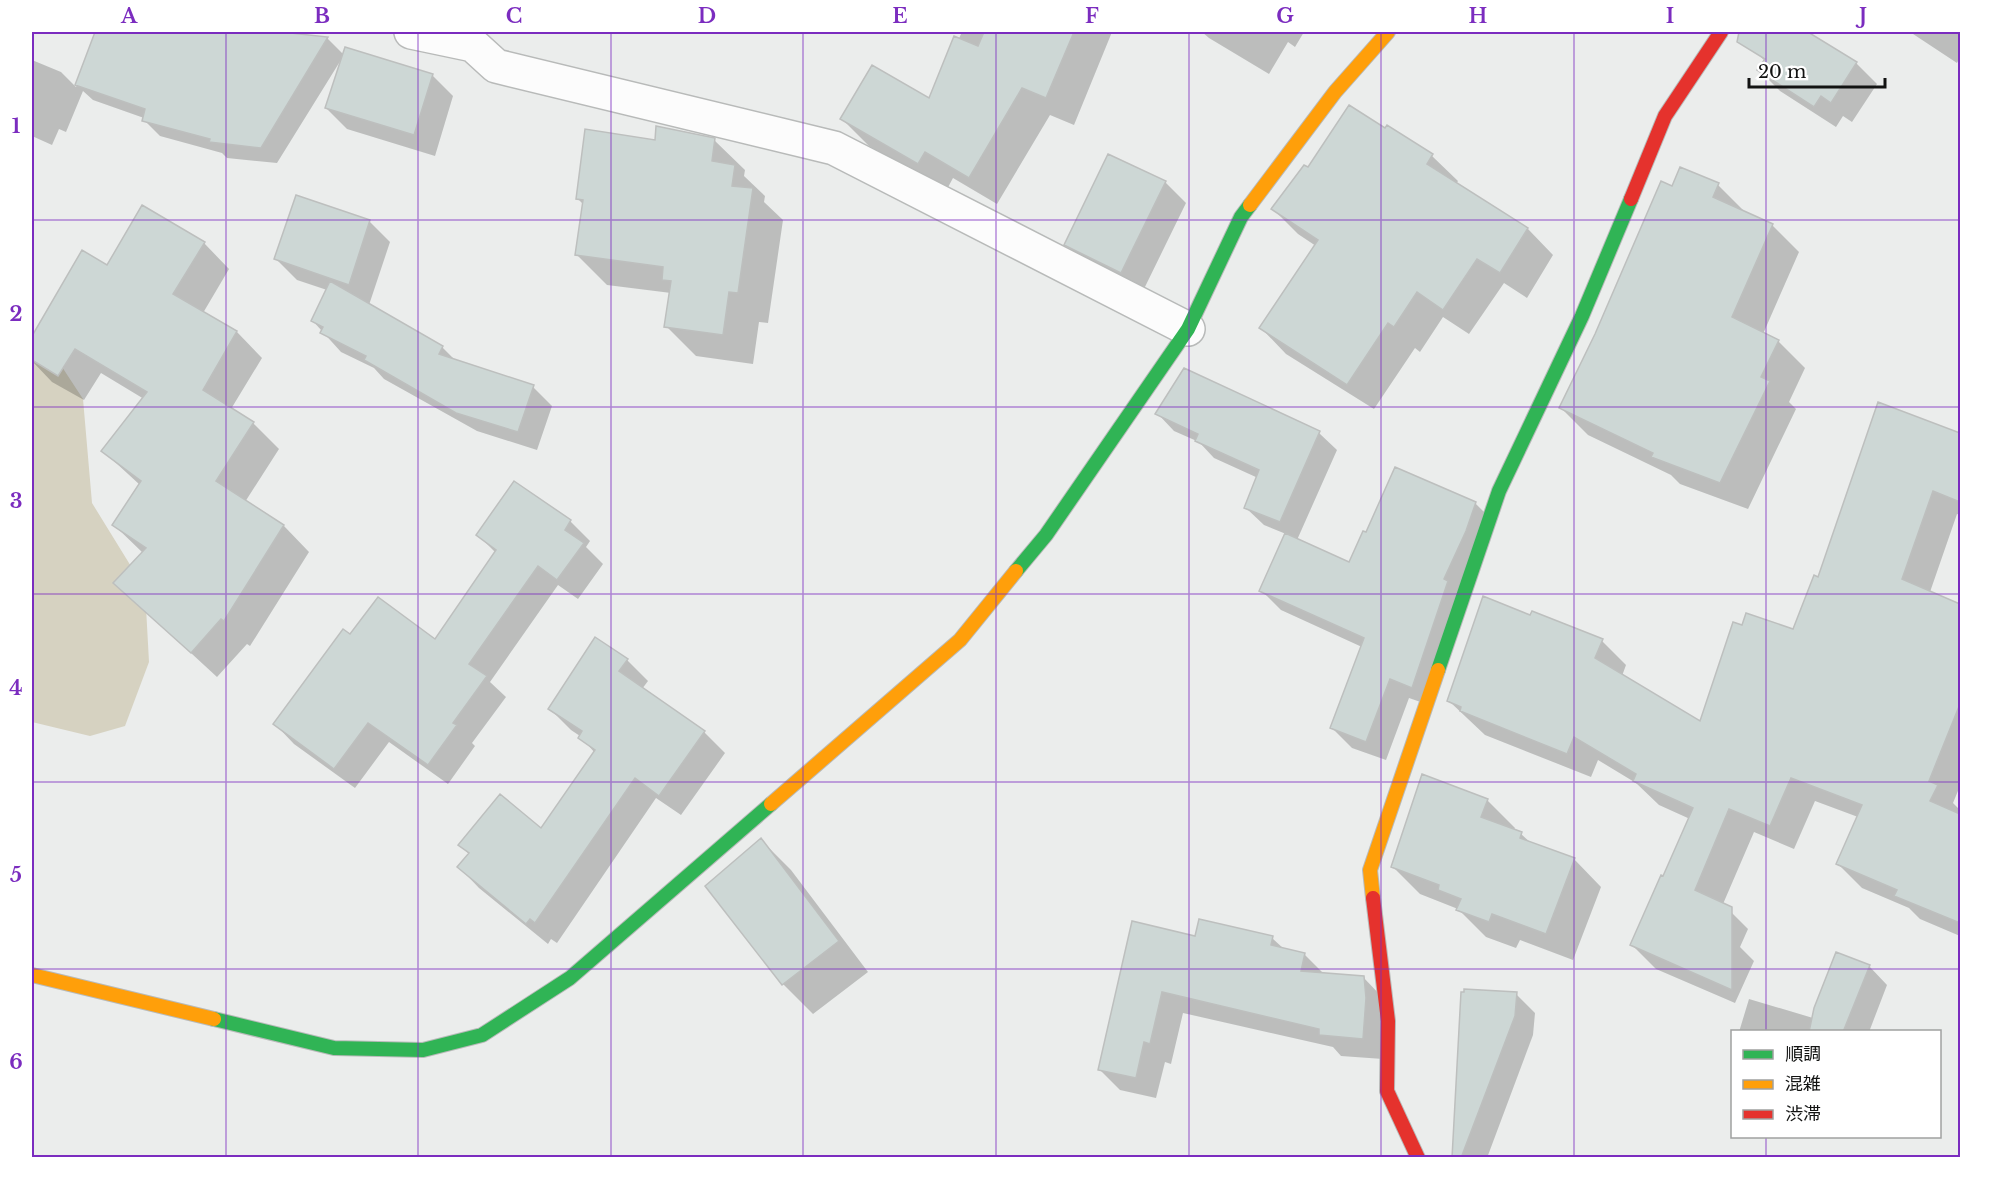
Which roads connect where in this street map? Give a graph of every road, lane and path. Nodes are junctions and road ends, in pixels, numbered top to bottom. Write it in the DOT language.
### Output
graph roads {
  1 [pos="411,32"];
  2 [pos="1388,32"];
  3 [pos="1721,32"];
  4 [pos="1188,329"];
  5 [pos="32,975"];
  6 [pos="1418,1158"];
  1 -- 4 [label="street"];
  2 -- 4 [label="street"];
  3 -- 6 [label="street"];
  4 -- 5 [label="street"];
}
